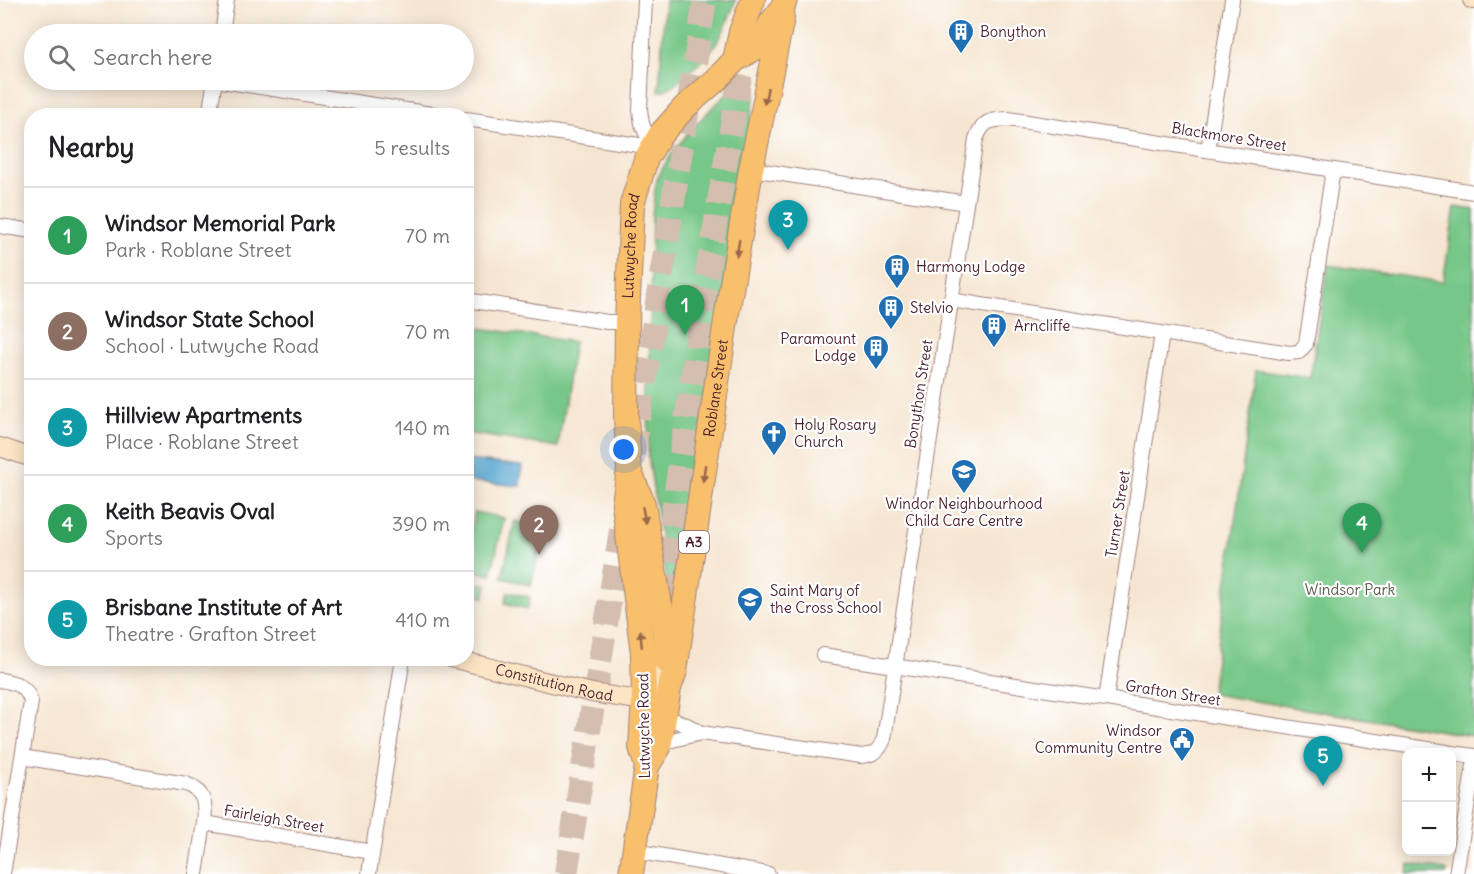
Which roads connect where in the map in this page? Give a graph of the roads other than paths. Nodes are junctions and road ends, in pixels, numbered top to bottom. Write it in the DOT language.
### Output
graph roads {
  1 [pos="227,0"];
  2 [pos="645,0"];
  3 [pos="753,0"];
  4 [pos="1232,0"];
  5 [pos="784,5"];
  6 [pos="223,24"];
  7 [pos="735,60"];
  8 [pos="213,90"];
  9 [pos="279,90"];
  10 [pos="210,108"];
  11 [pos="394,108"];
  12 [pos="474,120"];
  13 [pos="980,127"];
  14 [pos="652,147"];
  15 [pos="1208,150"];
  16 [pos="751,169"];
  17 [pos="1333,170"];
  18 [pos="1474,192"];
  19 [pos="966,203"];
  20 [pos="0,226"];
  21 [pos="24,230"];
  22 [pos="950,300"];
  23 [pos="474,301"];
  24 [pos="627,322"];
  25 [pos="1162,334"];
  26 [pos="0,447"];
  27 [pos="24,455"];
  28 [pos="629,470"];
  29 [pos="666,653"];
  30 [pos="823,655"];
  31 [pos="474,664"];
  32 [pos="402,666"];
  33 [pos="894,666"];
  34 [pos="0,680"];
  35 [pos="669,688"];
  36 [pos="644,698"];
  37 [pos="1106,699"];
  38 [pos="664,716"];
  39 [pos="701,733"];
  40 [pos="660,743"];
  41 [pos="1417,748"];
  42 [pos="1456,754"];
  43 [pos="1474,756"];
  44 [pos="22,757"];
  45 [pos="1474,765"];
  46 [pos="647,766"];
  47 [pos="204,823"];
  48 [pos="372,852"];
  49 [pos="632,863"];
  50 [pos="3,874"];
  51 [pos="196,874"];
  52 [pos="369,874"];
  53 [pos="768,874"];
  54 [pos="1456,874"];
  1 -- 6 [label="street"];
  2 -- 14 [label="street"];
  3 -- 7 [label="highway"];
  4 -- 15 [label="street"];
  5 -- 7 [label="highway, Lutwyche Road / A3"];
  5 -- 16 [label="highway, Roblane Street / A3, one-way"];
  7 -- 14 [label="highway, Lutwyche Road / A3"];
  8 -- 10 [label="street"];
  9 -- 11 [label="street"];
  12 -- 14 [label="street"];
  13 -- 15 [label="street, Blackmore Street"];
  13 -- 19 [label="street, Bonython Street"];
  14 -- 24 [label="highway, Lutwyche Road / A3"];
  15 -- 17 [label="street, Blackmore Street"];
  16 -- 19 [label="street"];
  16 -- 35 [label="highway, Roblane Street / A3, one-way"];
  17 -- 18 [label="street, Blackmore Street"];
  17 -- 25 [label="street"];
  19 -- 22 [label="street, Bonython Street"];
  20 -- 21 [label="street"];
  22 -- 25 [label="street"];
  22 -- 33 [label="street, Bonython Street"];
  23 -- 24 [label="street"];
  24 -- 28 [label="highway, Lutwyche Road / A3"];
  25 -- 37 [label="street, Turner Street"];
  26 -- 27 [label="street"];
  28 -- 29 [label="highway, Lutwyche Road / A3, one-way"];
  36 -- 28 [label="highway, Lutwyche Road / A3, one-way"];
  29 -- 35 [label="highway, Lutwyche Road / A3"];
  29 -- 36 [label="street"];
  30 -- 33 [label="street, Grafton Street"];
  31 -- 36 [label="street, Constitution Road"];
  32 -- 48 [label="street"];
  33 -- 37 [label="street, Grafton Street"];
  33 -- 39 [label="street"];
  34 -- 44 [label="street"];
  35 -- 38 [label="highway, Roblane Street / A3"];
  36 -- 46 [label="highway, Lutwyche Road / A3"];
  37 -- 41 [label="street, Grafton Street"];
  38 -- 39 [label="street"];
  38 -- 40 [label="highway, Roblane Street / A3"];
  39 -- 40 [label="street"];
  40 -- 46 [label="highway, Roblane Street / A3"];
  42 -- 43 [label="street, Grafton Street"];
  44 -- 47 [label="street, Fairleigh Street"];
  44 -- 50 [label="street"];
  45 -- 54 [label="street"];
  46 -- 49 [label="highway, Lutwyche Road / A3"];
  47 -- 48 [label="street, Fairleigh Street"];
  47 -- 51 [label="street"];
  48 -- 52 [label="street"];
  49 -- 53 [label="street"];
}
